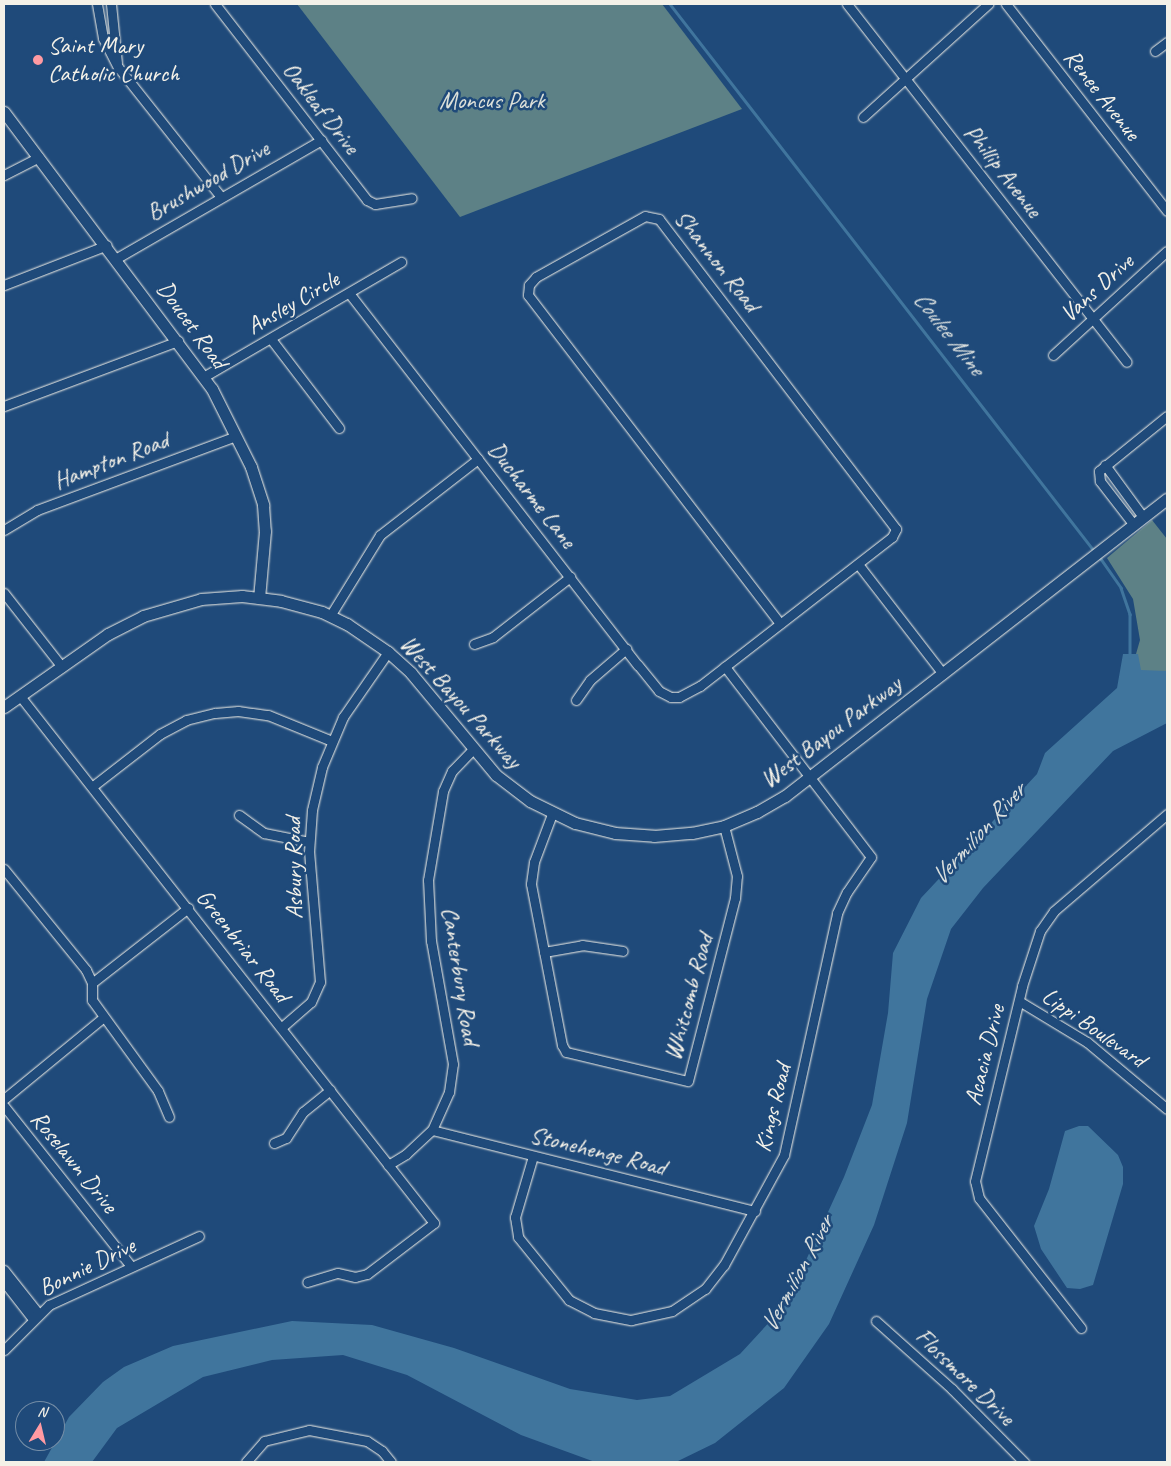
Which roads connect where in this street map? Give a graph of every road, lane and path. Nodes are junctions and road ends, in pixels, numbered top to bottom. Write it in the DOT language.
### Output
graph roads {
  1 [pos="97,4"];
  2 [pos="110,4"];
  3 [pos="215,4"];
  4 [pos="847,4"];
  5 [pos="988,4"];
  6 [pos="1006,4"];
  7 [pos="1167,42"];
  8 [pos="1155,51"];
  9 [pos="118,67"];
  10 [pos="905,78"];
  11 [pos="4,112"];
  12 [pos="862,117"];
  13 [pos="321,140"];
  14 [pos="39,157"];
  15 [pos="4,175"];
  16 [pos="221,198"];
  17 [pos="412,198"];
  18 [pos="1167,211"];
  19 [pos="107,245"];
  20 [pos="1167,252"];
  21 [pos="117,258"];
  22 [pos="401,262"];
  23 [pos="4,285"];
  24 [pos="350,293"];
  25 [pos="1093,319"];
  26 [pos="271,339"];
  27 [pos="178,341"];
  28 [pos="1053,355"];
  29 [pos="1128,362"];
  30 [pos="205,376"];
  31 [pos="4,406"];
  32 [pos="1167,416"];
  33 [pos="339,428"];
  34 [pos="236,436"];
  35 [pos="478,459"];
  36 [pos="1105,465"];
  37 [pos="1167,499"];
  38 [pos="1143,517"];
  39 [pos="1134,525"];
  40 [pos="4,530"];
  41 [pos="858,564"];
  42 [pos="570,577"];
  43 [pos="4,593"];
  44 [pos="259,598"];
  45 [pos="330,616"];
  46 [pos="780,624"];
  47 [pos="474,644"];
  48 [pos="626,649"];
  49 [pos="388,652"];
  50 [pos="62,667"];
  51 [pos="725,667"];
  52 [pos="943,674"];
  53 [pos="694,690"];
  54 [pos="20,696"];
  55 [pos="576,700"];
  56 [pos="4,707"];
  57 [pos="332,741"];
  58 [pos="472,750"];
  59 [pos="810,777"];
  60 [pos="93,786"];
  61 [pos="552,814"];
  62 [pos="1167,814"];
  63 [pos="239,815"];
  64 [pos="724,826"];
  65 [pos="309,842"];
  66 [pos="4,869"];
  67 [pos="188,908"];
  68 [pos="623,951"];
  69 [pos="544,952"];
  70 [pos="92,983"];
  71 [pos="1019,1000"];
  72 [pos="104,1017"];
  73 [pos="282,1027"];
  74 [pos="330,1090"];
  75 [pos="4,1099"];
  76 [pos="4,1106"];
  77 [pos="1167,1109"];
  78 [pos="168,1117"];
  79 [pos="432,1130"];
  80 [pos="274,1142"];
  81 [pos="533,1156"];
  82 [pos="388,1165"];
  83 [pos="755,1211"];
  84 [pos="199,1236"];
  85 [pos="131,1266"];
  86 [pos="4,1270"];
  87 [pos="4,1282"];
  88 [pos="307,1282"];
  89 [pos="35,1316"];
  90 [pos="876,1321"];
  91 [pos="1081,1328"];
  92 [pos="4,1350"];
  93 [pos="246,1462"];
  94 [pos="391,1462"];
  95 [pos="1024,1462"];
  1 -- 9 [label="street"];
  2 -- 9 [label="street"];
  3 -- 13 [label="street, Oakleaf Drive"];
  4 -- 10 [label="street, Phillip Avenue"];
  5 -- 10 [label="street"];
  6 -- 18 [label="street, Renee Avenue"];
  7 -- 8 [label="street"];
  9 -- 16 [label="street"];
  10 -- 12 [label="street"];
  10 -- 25 [label="street, Phillip Avenue"];
  11 -- 14 [label="street, Doucet Road"];
  13 -- 16 [label="street, Brushwood Drive"];
  13 -- 17 [label="street, Oakleaf Drive"];
  14 -- 15 [label="street"];
  14 -- 19 [label="street, Doucet Road"];
  16 -- 21 [label="street, Brushwood Drive"];
  19 -- 21 [label="street, Doucet Road"];
  19 -- 23 [label="street"];
  20 -- 25 [label="street, Vans Drive"];
  21 -- 27 [label="street, Doucet Road"];
  22 -- 24 [label="street, Ansley Circle"];
  24 -- 26 [label="street, Ansley Circle"];
  24 -- 35 [label="street, Ducharme Lane"];
  25 -- 28 [label="street, Vans Drive"];
  25 -- 29 [label="street, Phillip Avenue"];
  26 -- 30 [label="street, Ansley Circle"];
  26 -- 33 [label="street"];
  27 -- 30 [label="street, Doucet Road"];
  27 -- 31 [label="street"];
  30 -- 34 [label="street, Doucet Road"];
  32 -- 36 [label="street"];
  34 -- 40 [label="street, Hampton Road"];
  34 -- 44 [label="street, Doucet Road"];
  35 -- 42 [label="street, Ducharme Lane"];
  35 -- 45 [label="street"];
  36 -- 38 [label="street"];
  36 -- 39 [label="street"];
  37 -- 38 [label="street, West Bayou Parkway"];
  38 -- 39 [label="street, West Bayou Parkway"];
  39 -- 52 [label="street, West Bayou Parkway"];
  41 -- 46 [label="street, Shannon Road"];
  41 -- 46 [label="street, Shannon Road"];
  41 -- 52 [label="street"];
  42 -- 47 [label="street"];
  42 -- 48 [label="street, Ducharme Lane"];
  43 -- 50 [label="street"];
  44 -- 45 [label="street, West Bayou Parkway"];
  44 -- 50 [label="street, West Bayou Parkway"];
  45 -- 49 [label="street, West Bayou Parkway"];
  46 -- 51 [label="street, Shannon Road"];
  48 -- 53 [label="street, Ducharme Lane"];
  48 -- 55 [label="street"];
  49 -- 57 [label="street, Asbury Road"];
  49 -- 58 [label="street, West Bayou Parkway"];
  50 -- 54 [label="street, West Bayou Parkway"];
  51 -- 53 [label="street, Shannon Road"];
  51 -- 59 [label="street, Kings Road"];
  52 -- 59 [label="street, West Bayou Parkway"];
  54 -- 56 [label="street, West Bayou Parkway"];
  54 -- 60 [label="street, Greenbriar Road"];
  57 -- 60 [label="street"];
  57 -- 65 [label="street, Asbury Road"];
  58 -- 61 [label="street, West Bayou Parkway"];
  58 -- 79 [label="street, Canterbury Road"];
  59 -- 64 [label="street, West Bayou Parkway"];
  59 -- 83 [label="street, Kings Road"];
  60 -- 67 [label="street, Greenbriar Road"];
  61 -- 64 [label="street, West Bayou Parkway"];
  61 -- 69 [label="street, Whitcomb Road"];
  62 -- 71 [label="street, Acacia Drive"];
  63 -- 65 [label="street"];
  64 -- 69 [label="street, Whitcomb Road"];
  65 -- 73 [label="street, Asbury Road"];
  66 -- 70 [label="street"];
  67 -- 70 [label="street"];
  67 -- 73 [label="street, Greenbriar Road"];
  68 -- 69 [label="street"];
  70 -- 72 [label="street"];
  71 -- 77 [label="street, Lippi Boulevard"];
  71 -- 91 [label="street, Acacia Drive"];
  72 -- 75 [label="street"];
  72 -- 78 [label="street"];
  73 -- 74 [label="street, Greenbriar Road"];
  74 -- 80 [label="street"];
  74 -- 82 [label="street, Greenbriar Road"];
  76 -- 85 [label="street, Roselawn Drive"];
  79 -- 81 [label="street, Stonehenge Road"];
  79 -- 82 [label="street, Canterbury Road"];
  81 -- 83 [label="street, Stonehenge Road"];
  81 -- 83 [label="street, Kings Road"];
  82 -- 88 [label="street, Greenbriar Road"];
  84 -- 85 [label="street, Bonnie Drive"];
  85 -- 89 [label="street, Bonnie Drive"];
  86 -- 89 [label="street"];
  87 -- 89 [label="street"];
  89 -- 92 [label="street, Bonnie Drive"];
  90 -- 95 [label="street, Flossmore Drive"];
  93 -- 94 [label="street"];
}
